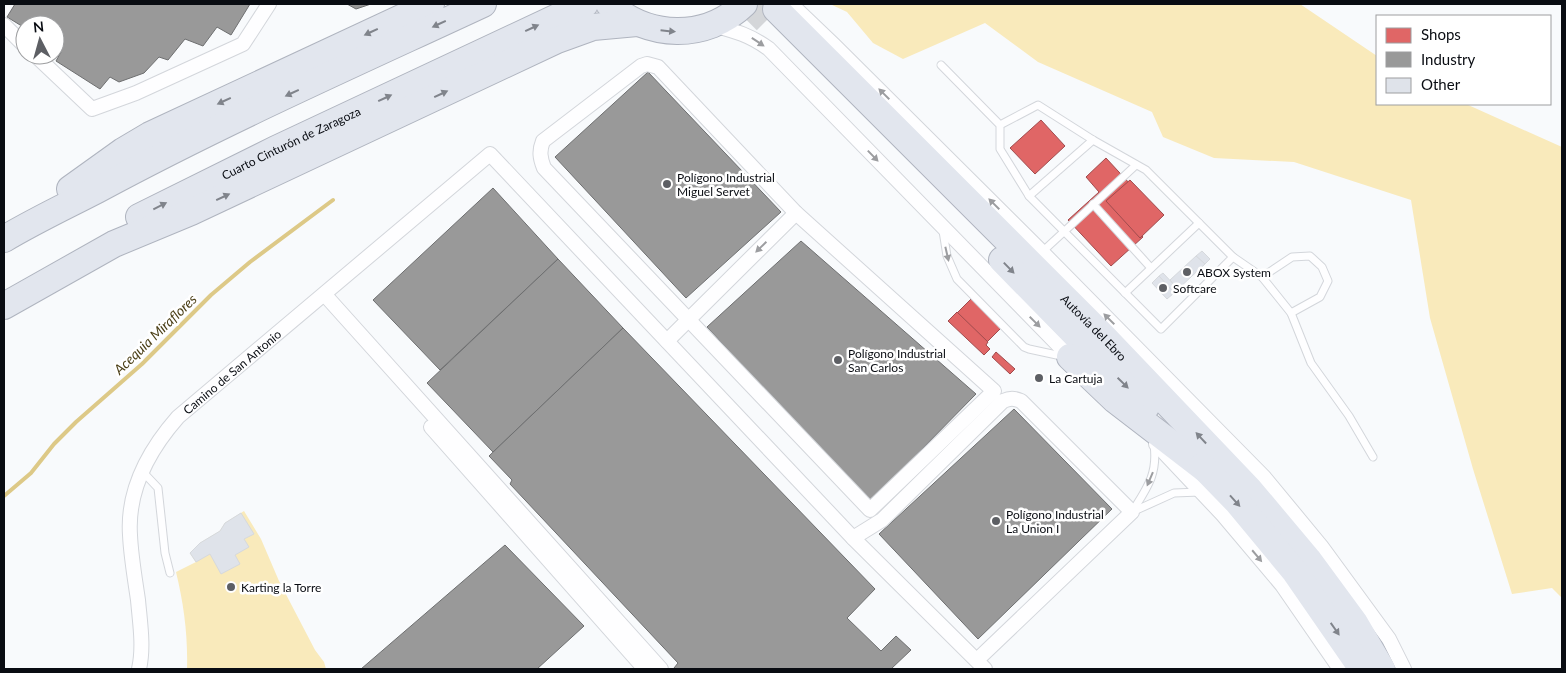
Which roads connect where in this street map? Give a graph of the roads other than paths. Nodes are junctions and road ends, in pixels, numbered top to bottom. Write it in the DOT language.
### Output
graph roads {
  1 [pos="269,4"];
  2 [pos="431,4"];
  3 [pos="483,4"];
  4 [pos="609,4"];
  5 [pos="744,4"];
  6 [pos="582,5"];
  7 [pos="778,11"];
  8 [pos="636,23"];
  9 [pos="4,25"];
  10 [pos="713,25"];
  11 [pos="15,36"];
  12 [pos="46,65"];
  13 [pos="941,65"];
  14 [pos="1000,125"];
  15 [pos="1093,140"];
  16 [pos="1136,165"];
  17 [pos="1029,196"];
  18 [pos="66,199"];
  19 [pos="1093,204"];
  20 [pos="796,213"];
  21 [pos="1199,223"];
  22 [pos="942,228"];
  23 [pos="1064,231"];
  24 [pos="4,239"];
  25 [pos="107,240"];
  26 [pos="1042,252"];
  27 [pos="1233,257"];
  28 [pos="1151,268"];
  29 [pos="1262,277"];
  30 [pos="1125,293"];
  31 [pos="4,294"];
  32 [pos="325,295"];
  33 [pos="4,306"];
  34 [pos="1291,313"];
  35 [pos="342,314"];
  36 [pos="688,318"];
  37 [pos="667,341"];
  38 [pos="1070,357"];
  39 [pos="1115,400"];
  40 [pos="1154,442"];
  41 [pos="1373,457"];
  42 [pos="142,471"];
  43 [pos="1264,477"];
  44 [pos="1204,481"];
  45 [pos="870,510"];
  46 [pos="1132,512"];
  47 [pos="853,538"];
  48 [pos="170,573"];
  49 [pos="1355,623"];
  50 [pos="981,665"];
  51 [pos="644,668"];
  52 [pos="139,669"];
  53 [pos="661,669"];
  54 [pos="1340,669"];
  55 [pos="1362,669"];
  56 [pos="1382,669"];
  57 [pos="1404,669"];
  1 -- 12 [label="street"];
  2 -- 18 [label="highway, one-way"];
  3 -- 18 [label="highway, one-way"];
  4 -- 8 [label="highway"];
  5 -- 10 [label="highway"];
  25 -- 6 [label="highway, Cuarto Cinturón de Zaragoza, one-way"];
  26 -- 7 [label="street, one-way"];
  7 -- 44 [label="highway, Autovía del Ebro, one-way"];
  49 -- 7 [label="highway, Autovía del Ebro, one-way"];
  8 -- 10 [label="highway, one-way"];
  25 -- 8 [label="highway, one-way"];
  9 -- 11 [label="street"];
  10 -- 22 [label="street, one-way"];
  13 -- 14 [label="lane"];
  14 -- 15 [label="lane"];
  14 -- 17 [label="lane"];
  15 -- 16 [label="lane"];
  15 -- 17 [label="lane"];
  16 -- 19 [label="lane"];
  16 -- 21 [label="lane"];
  17 -- 23 [label="lane"];
  18 -- 24 [label="highway"];
  19 -- 23 [label="lane"];
  19 -- 28 [label="lane"];
  20 -- 36 [label="street, one-way"];
  20 -- 36 [label="street"];
  20 -- 45 [label="street"];
  21 -- 27 [label="lane"];
  21 -- 28 [label="lane"];
  22 -- 38 [label="street, one-way"];
  22 -- 38 [label="lane, one-way"];
  23 -- 26 [label="lane"];
  23 -- 30 [label="lane"];
  25 -- 31 [label="highway, Cuarto Cinturón de Zaragoza"];
  25 -- 33 [label="highway"];
  43 -- 26 [label="street, one-way"];
  27 -- 29 [label="lane"];
  27 -- 30 [label="lane"];
  28 -- 30 [label="lane"];
  29 -- 34 [label="lane"];
  29 -- 34 [label="lane"];
  32 -- 35 [label="street"];
  32 -- 37 [label="street, Camino de San Antonio"];
  32 -- 42 [label="street, Camino de San Antonio"];
  34 -- 41 [label="lane"];
  35 -- 51 [label="street"];
  35 -- 53 [label="street"];
  36 -- 37 [label="street"];
  36 -- 45 [label="street"];
  37 -- 47 [label="street"];
  38 -- 39 [label="highway"];
  39 -- 40 [label="street"];
  39 -- 44 [label="highway"];
  40 -- 44 [label="street"];
  40 -- 46 [label="lane, one-way"];
  42 -- 48 [label="lane"];
  42 -- 52 [label="street, Camino de San Antonio"];
  43 -- 49 [label="highway"];
  43 -- 57 [label="street"];
  44 -- 46 [label="lane"];
  44 -- 54 [label="street, one-way"];
  44 -- 55 [label="highway, Autovía del Ebro, one-way"];
  45 -- 47 [label="street"];
  46 -- 47 [label="street"];
  46 -- 50 [label="street"];
  47 -- 50 [label="street"];
  49 -- 56 [label="highway, Autovía del Ebro"];
}
